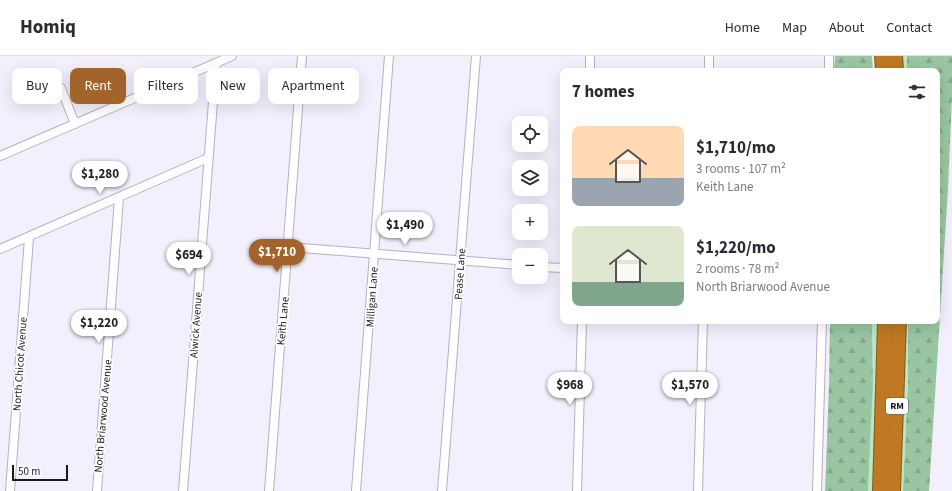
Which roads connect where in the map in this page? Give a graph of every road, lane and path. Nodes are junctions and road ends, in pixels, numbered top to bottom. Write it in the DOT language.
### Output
graph roads {
  1 [pos="232,56"];
  2 [pos="302,56"];
  3 [pos="389,56"];
  4 [pos="476,56"];
  5 [pos="590,56"];
  6 [pos="709,56"];
  7 [pos="829,56"];
  8 [pos="882,56"];
  9 [pos="895,56"];
  10 [pos="216,63"];
  11 [pos="590,68"];
  12 [pos="709,68"];
  13 [pos="829,68"];
  14 [pos="883,68"];
  15 [pos="896,68"];
  16 [pos="62,91"];
  17 [pos="75,124"];
  18 [pos="0,156"];
  19 [pos="208,158"];
  20 [pos="119,198"];
  21 [pos="29,238"];
  22 [pos="289,247"];
  23 [pos="0,249"];
  24 [pos="375,254"];
  25 [pos="461,260"];
  26 [pos="512,264"];
  27 [pos="548,267"];
  28 [pos="560,268"];
  29 [pos="582,324"];
  30 [pos="702,324"];
  31 [pos="822,324"];
  32 [pos="885,324"];
  33 [pos="899,324"];
  34 [pos="10,491"];
  35 [pos="97,491"];
  36 [pos="183,491"];
  37 [pos="269,491"];
  38 [pos="356,491"];
  39 [pos="442,491"];
  40 [pos="577,491"];
  41 [pos="698,491"];
  42 [pos="817,491"];
  43 [pos="880,491"];
  44 [pos="893,491"];
  1 -- 10 [label="street"];
  2 -- 22 [label="street, Keith Lane"];
  3 -- 24 [label="street, Milligan Lane"];
  4 -- 25 [label="street, Pease Lane"];
  5 -- 11 [label="street"];
  6 -- 12 [label="street"];
  7 -- 13 [label="street"];
  8 -- 14 [label="highway"];
  9 -- 15 [label="highway"];
  10 -- 17 [label="street"];
  10 -- 19 [label="street, Alwick Avenue"];
  16 -- 17 [label="street"];
  17 -- 18 [label="street"];
  19 -- 20 [label="street"];
  19 -- 36 [label="street, Alwick Avenue"];
  20 -- 21 [label="street"];
  20 -- 35 [label="street, North Briarwood Avenue"];
  21 -- 23 [label="street"];
  21 -- 34 [label="street, North Chicot Avenue"];
  22 -- 24 [label="street"];
  22 -- 37 [label="street, Keith Lane"];
  24 -- 25 [label="street"];
  24 -- 38 [label="street, Milligan Lane"];
  25 -- 26 [label="street"];
  25 -- 39 [label="street, Pease Lane"];
  27 -- 28 [label="street"];
  29 -- 40 [label="street"];
  30 -- 41 [label="street"];
  31 -- 42 [label="street"];
  32 -- 43 [label="highway, RM"];
  33 -- 44 [label="highway, RM"];
}
